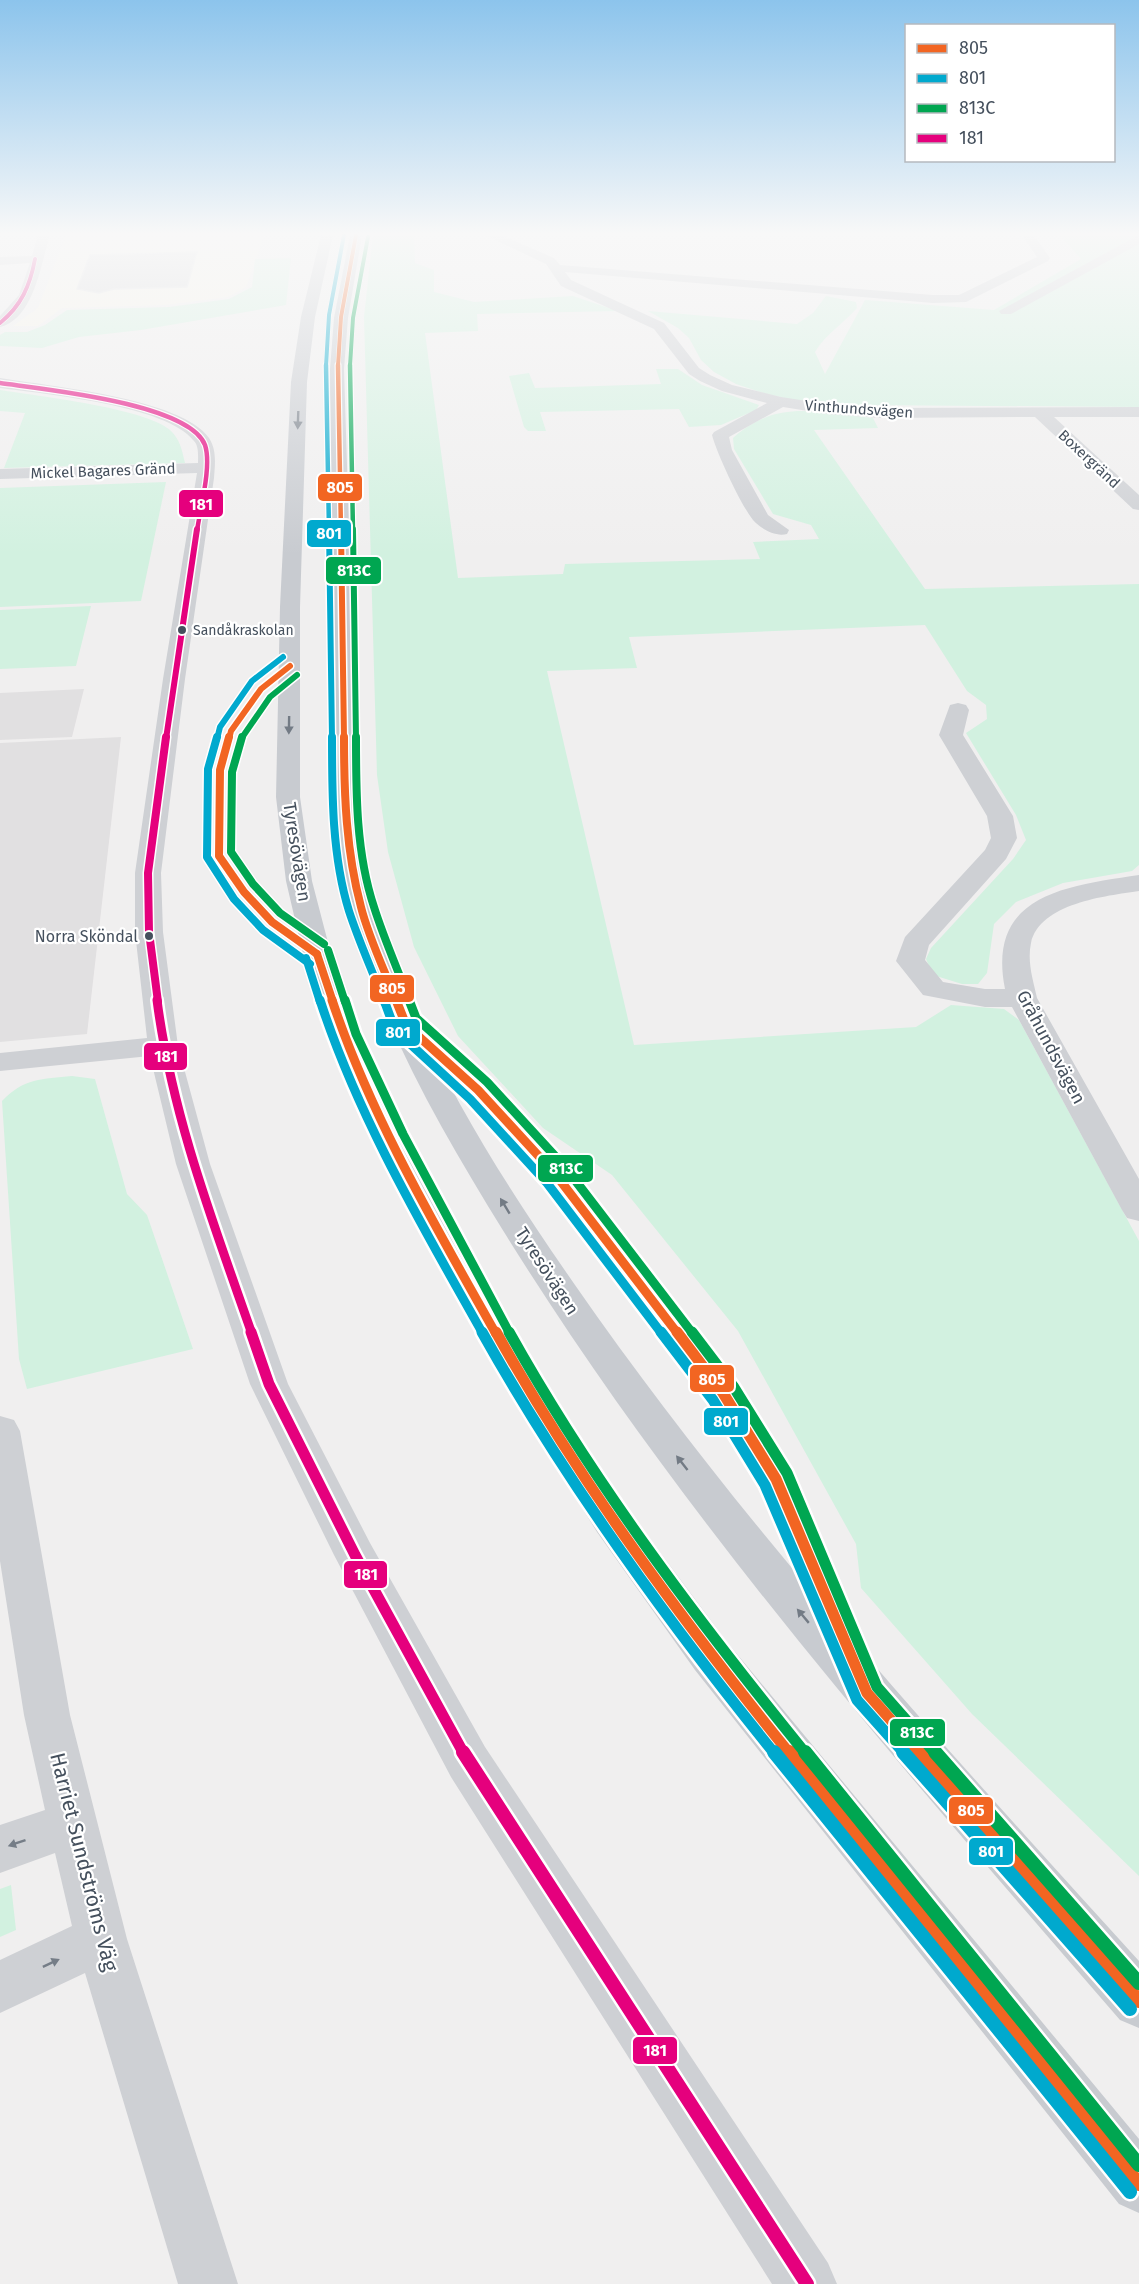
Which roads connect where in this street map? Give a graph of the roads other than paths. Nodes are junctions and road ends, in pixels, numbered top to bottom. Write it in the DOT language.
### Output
graph roads {
  1 [pos="305,342"];
  2 [pos="339,342"];
  3 [pos="671,342"];
  4 [pos="0,383"];
  5 [pos="781,402"];
  6 [pos="1039,412"];
  7 [pos="1139,412"];
  8 [pos="206,468"];
  9 [pos="0,474"];
  10 [pos="1139,505"];
  11 [pos="780,530"];
  12 [pos="958,710"];
  13 [pos="1139,883"];
  14 [pos="1022,998"];
  15 [pos="163,1046"];
  16 [pos="0,1062"];
  17 [pos="1139,1210"];
  18 [pos="0,1431"];
  19 [pos="73,1824"];
  20 [pos="0,1849"];
  21 [pos="102,1939"];
  22 [pos="0,1988"];
  23 [pos="1139,2001"];
  24 [pos="1139,2184"];
  25 [pos="208,2284"];
  26 [pos="807,2284"];
  1 -- 24 [label="main road, Tyresövägen, one-way"];
  23 -- 2 [label="main road, Tyresövägen, one-way"];
  3 -- 5 [label="street, Vinthundsvägen"];
  4 -- 8 [label="street"];
  5 -- 6 [label="street, Vinthundsvägen"];
  5 -- 11 [label="street"];
  6 -- 7 [label="street, Vinthundsvägen"];
  6 -- 10 [label="street, Boxergränd"];
  8 -- 9 [label="street, Mickel Bagares Gränd"];
  8 -- 15 [label="street"];
  12 -- 14 [label="street"];
  13 -- 14 [label="street, Gråhundsvägen"];
  14 -- 17 [label="street, Gråhundsvägen"];
  15 -- 16 [label="street"];
  15 -- 26 [label="street"];
  18 -- 19 [label="street, Harriet Sundströms Väg"];
  19 -- 20 [label="street, one-way"];
  19 -- 21 [label="street, Harriet Sundströms Väg"];
  22 -- 21 [label="street, one-way"];
  21 -- 25 [label="street, Harriet Sundströms Väg"];
}
